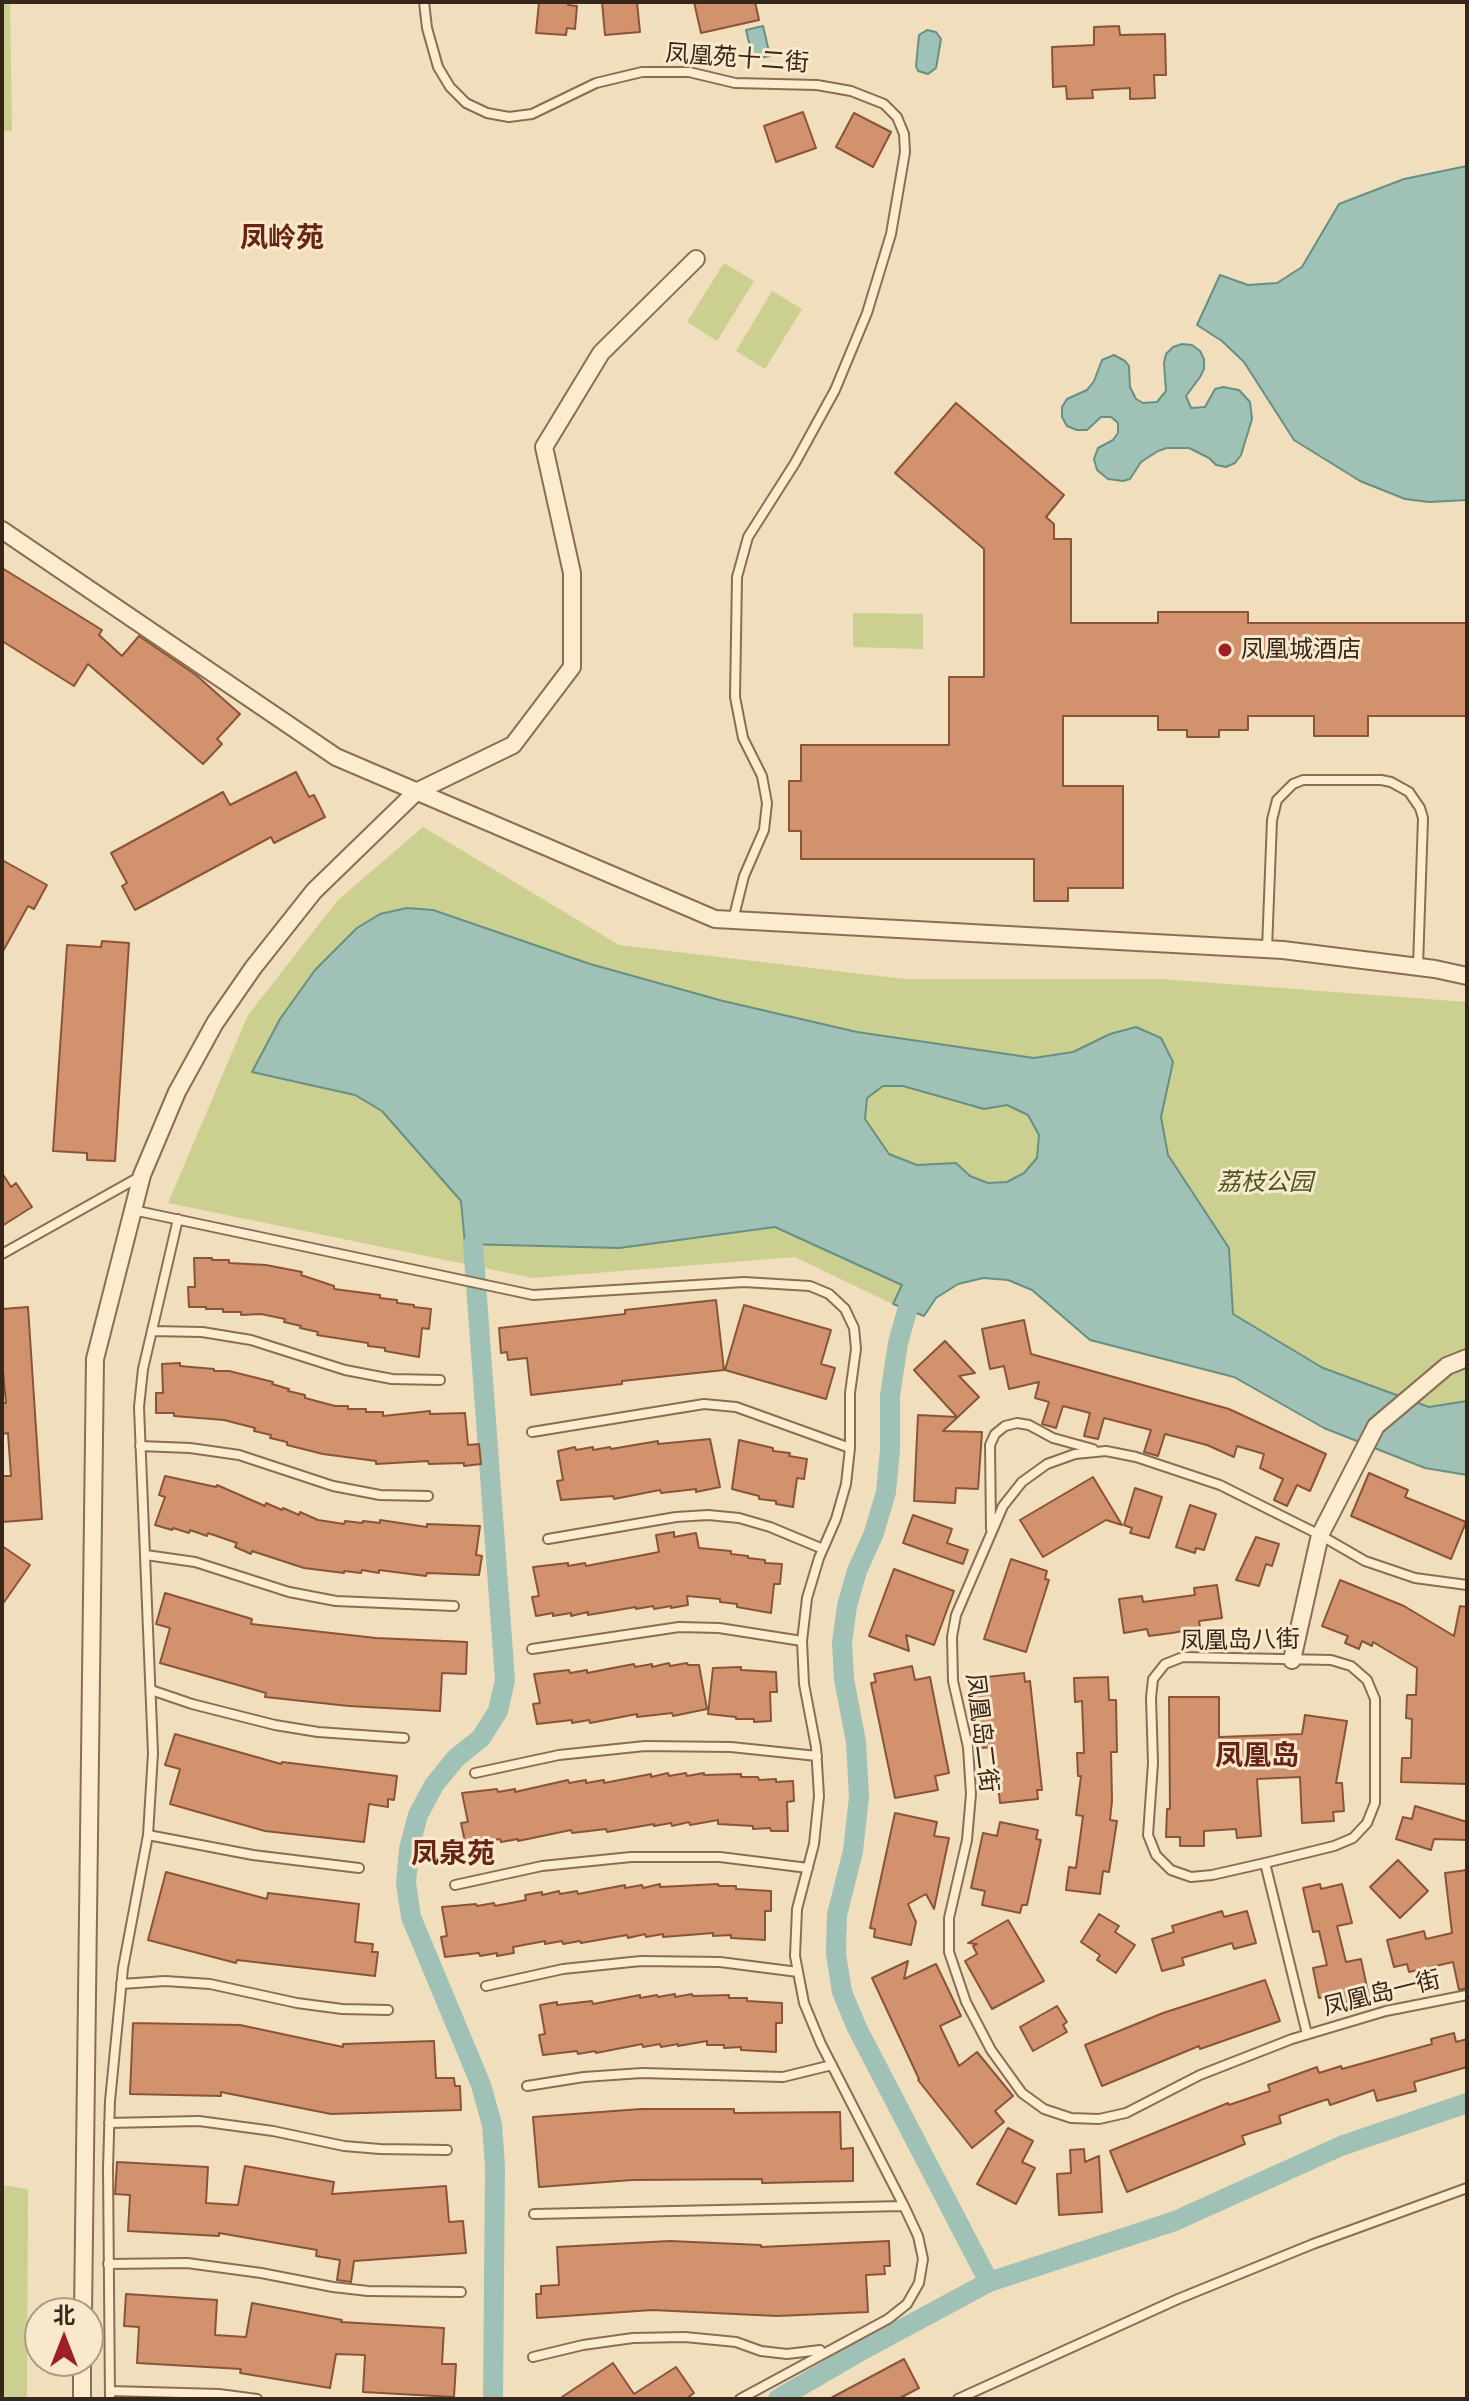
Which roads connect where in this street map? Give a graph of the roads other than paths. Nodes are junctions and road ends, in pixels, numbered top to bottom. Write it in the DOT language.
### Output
graph roads {
  1 [pos="424,2"];
  2 [pos="696,259"];
  3 [pos="2,530"];
  4 [pos="416,792"];
  5 [pos="733,921"];
  6 [pos="1267,949"];
  7 [pos="1418,967"];
  8 [pos="1467,976"];
  9 [pos="142,1175"];
  10 [pos="133,1210"];
  11 [pos="178,1219"];
  12 [pos="2,1254"];
  13 [pos="152,1331"];
  14 [pos="1467,1358"];
  15 [pos="440,1380"];
  16 [pos="532,1432"];
  17 [pos="140,1446"];
  18 [pos="850,1448"];
  19 [pos="1106,1451"];
  20 [pos="428,1496"];
  21 [pos="991,1534"];
  22 [pos="1320,1535"];
  23 [pos="548,1539"];
  24 [pos="823,1549"];
  25 [pos="146,1555"];
  26 [pos="1467,1585"];
  27 [pos="454,1606"];
  28 [pos="802,1641"];
  29 [pos="532,1649"];
  30 [pos="1292,1660"];
  31 [pos="151,1690"];
  32 [pos="404,1738"];
  33 [pos="817,1756"];
  34 [pos="475,1773"];
  35 [pos="148,1835"];
  36 [pos="1265,1863"];
  37 [pos="359,1868"];
  38 [pos="808,1868"];
  39 [pos="455,1885"];
  40 [pos="798,1972"];
  41 [pos="121,1984"];
  42 [pos="486,1986"];
  43 [pos="1467,1995"];
  44 [pos="388,2010"];
  45 [pos="1307,2034"];
  46 [pos="832,2065"];
  47 [pos="527,2086"];
  48 [pos="109,2123"];
  49 [pos="447,2150"];
  50 [pos="1467,2188"];
  51 [pos="904,2206"];
  52 [pos="534,2214"];
  53 [pos="108,2264"];
  54 [pos="461,2292"];
  55 [pos="83,2297"];
  56 [pos="839,2343"];
  57 [pos="533,2357"];
  58 [pos="82,2377"];
  59 [pos="110,2395"];
  60 [pos="82,2399"];
  61 [pos="257,2399"];
  62 [pos="740,2399"];
  63 [pos="958,2399"];
  1 -- 5 [label="lane, 凤凰苑十二街"];
  2 -- 4 [label="street"];
  3 -- 4 [label="street"];
  4 -- 5 [label="street"];
  4 -- 9 [label="street"];
  5 -- 6 [label="street"];
  6 -- 7 [label="street"];
  6 -- 7 [label="lane"];
  7 -- 8 [label="street"];
  9 -- 10 [label="street"];
  9 -- 12 [label="lane"];
  10 -- 11 [label="lane"];
  10 -- 55 [label="street"];
  11 -- 13 [label="lane"];
  11 -- 18 [label="lane"];
  13 -- 15 [label="lane"];
  13 -- 17 [label="lane"];
  14 -- 22 [label="street"];
  16 -- 18 [label="lane"];
  17 -- 20 [label="lane"];
  17 -- 25 [label="lane"];
  18 -- 24 [label="lane"];
  19 -- 21 [label="lane, 凤凰岛二街"];
  19 -- 21 [label="lane"];
  19 -- 22 [label="lane, 凤凰岛二街"];
  21 -- 45 [label="lane, 凤凰岛二街"];
  22 -- 26 [label="lane"];
  22 -- 30 [label="street"];
  23 -- 24 [label="lane"];
  24 -- 28 [label="lane"];
  25 -- 27 [label="lane"];
  25 -- 31 [label="lane"];
  28 -- 29 [label="lane"];
  28 -- 33 [label="lane"];
  30 -- 36 [label="lane, 凤凰岛八街"];
  30 -- 36 [label="lane, 凤凰岛八街"];
  31 -- 32 [label="lane"];
  31 -- 35 [label="lane"];
  33 -- 34 [label="lane"];
  33 -- 38 [label="lane"];
  35 -- 37 [label="lane"];
  35 -- 41 [label="lane"];
  36 -- 45 [label="lane"];
  38 -- 39 [label="lane"];
  38 -- 40 [label="lane"];
  40 -- 42 [label="lane"];
  40 -- 46 [label="lane"];
  41 -- 44 [label="lane"];
  41 -- 48 [label="lane"];
  43 -- 45 [label="lane, 凤凰岛一街"];
  46 -- 47 [label="lane"];
  46 -- 51 [label="lane"];
  48 -- 49 [label="lane"];
  48 -- 53 [label="lane"];
  50 -- 63 [label="lane"];
  51 -- 52 [label="lane"];
  51 -- 56 [label="lane"];
  53 -- 54 [label="lane"];
  53 -- 59 [label="lane"];
  56 -- 57 [label="lane"];
  56 -- 62 [label="lane"];
  58 -- 60 [label="street"];
  59 -- 61 [label="lane"];
}
